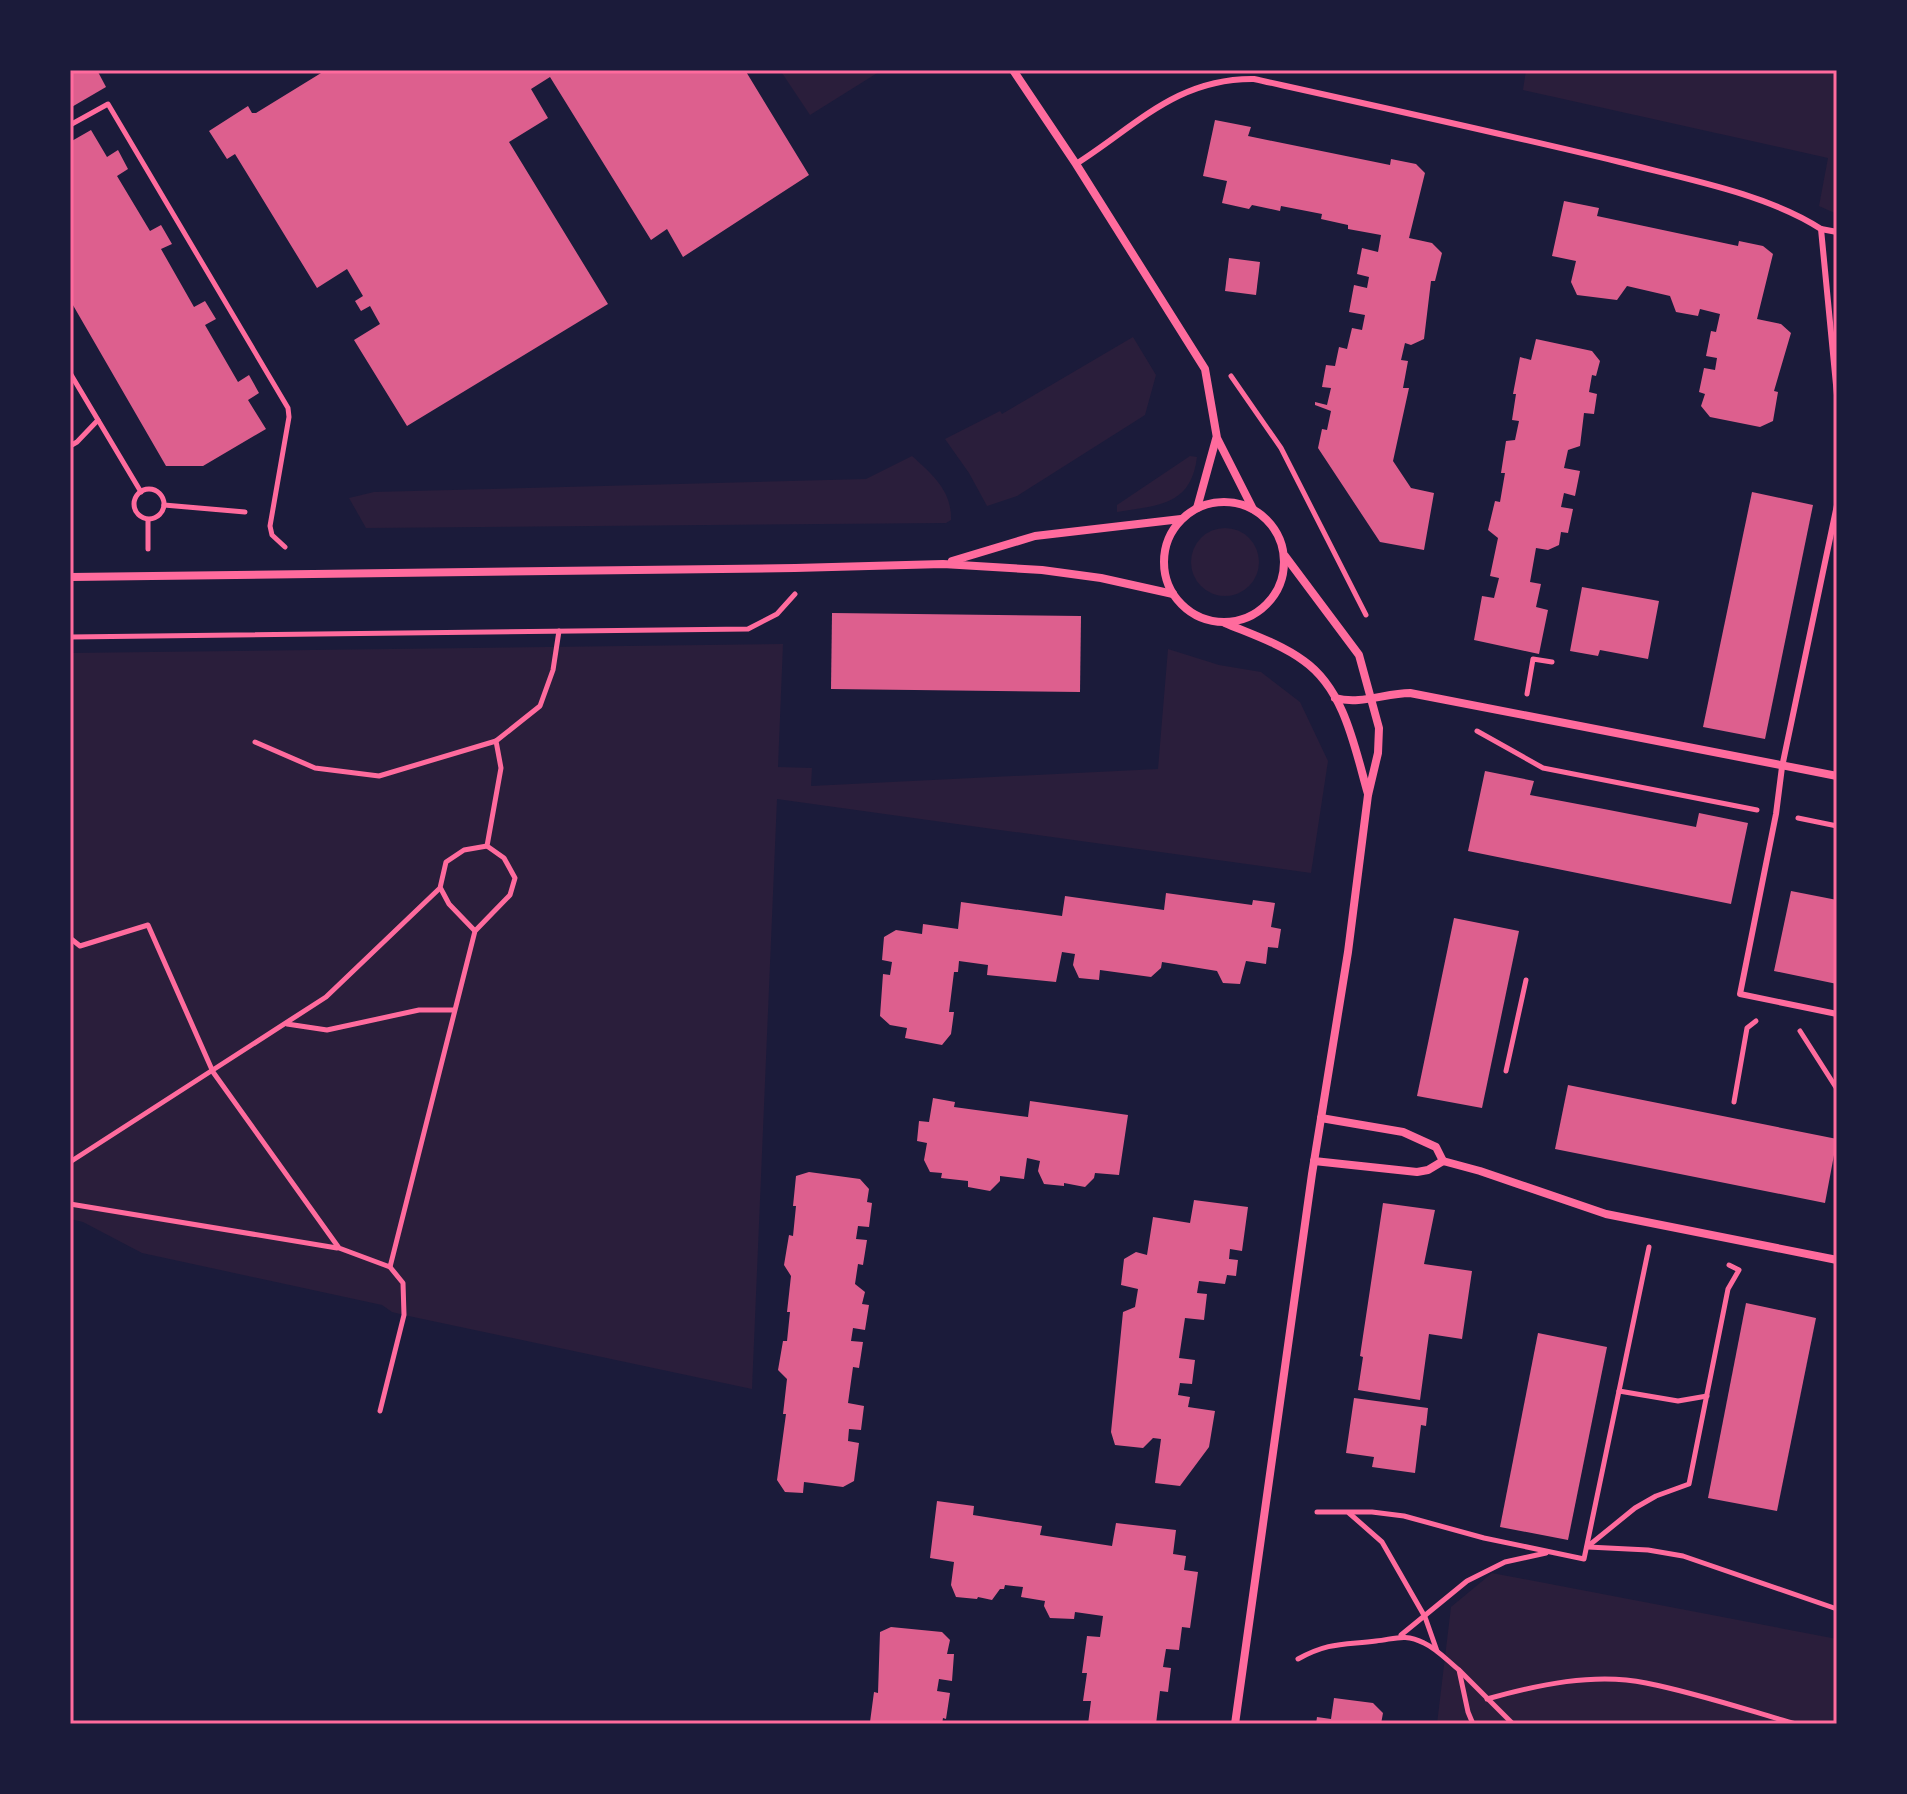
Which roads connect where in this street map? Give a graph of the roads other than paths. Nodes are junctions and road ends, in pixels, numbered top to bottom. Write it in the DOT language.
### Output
graph roads {
  1 [pos="1013,70"];
  2 [pos="1076,164"];
  3 [pos="1821,229"];
  4 [pos="1837,232"];
  5 [pos="1837,395"];
  6 [pos="1217,438"];
  7 [pos="1837,505"];
  8 [pos="1197,508"];
  9 [pos="1253,509"];
  10 [pos="1181,519"];
  11 [pos="1835,531"];
  12 [pos="1285,556"];
  13 [pos="943,564"];
  14 [pos="70,577"];
  15 [pos="1173,594"];
  16 [pos="1225,623"];
  17 [pos="1335,698"];
  18 [pos="1373,698"];
  19 [pos="1782,767"];
  20 [pos="1837,776"];
  21 [pos="1368,795"];
  22 [pos="1837,1014"];
  23 [pos="1321,1118"];
  24 [pos="1314,1161"];
  25 [pos="1443,1161"];
  26 [pos="1837,1260"];
  27 [pos="1235,1724"];
  1 -- 2 [label="street"];
  2 -- 3 [label="lane"];
  2 -- 6 [label="street"];
  3 -- 4 [label="lane"];
  3 -- 5 [label="lane"];
  6 -- 8 [label="street"];
  6 -- 9 [label="street"];
  7 -- 11 [label="lane"];
  8 -- 9 [label="street"];
  8 -- 10 [label="street"];
  9 -- 12 [label="street"];
  10 -- 13 [label="street"];
  10 -- 15 [label="street"];
  11 -- 19 [label="lane"];
  12 -- 16 [label="street"];
  12 -- 18 [label="street"];
  13 -- 14 [label="street"];
  13 -- 15 [label="street"];
  15 -- 16 [label="street"];
  16 -- 17 [label="street"];
  17 -- 18 [label="street"];
  17 -- 21 [label="street"];
  18 -- 19 [label="street"];
  18 -- 21 [label="street"];
  19 -- 20 [label="street"];
  19 -- 22 [label="lane"];
  21 -- 23 [label="street"];
  23 -- 24 [label="street"];
  23 -- 25 [label="street"];
  24 -- 25 [label="street"];
  24 -- 27 [label="street"];
  25 -- 26 [label="street"];
}
